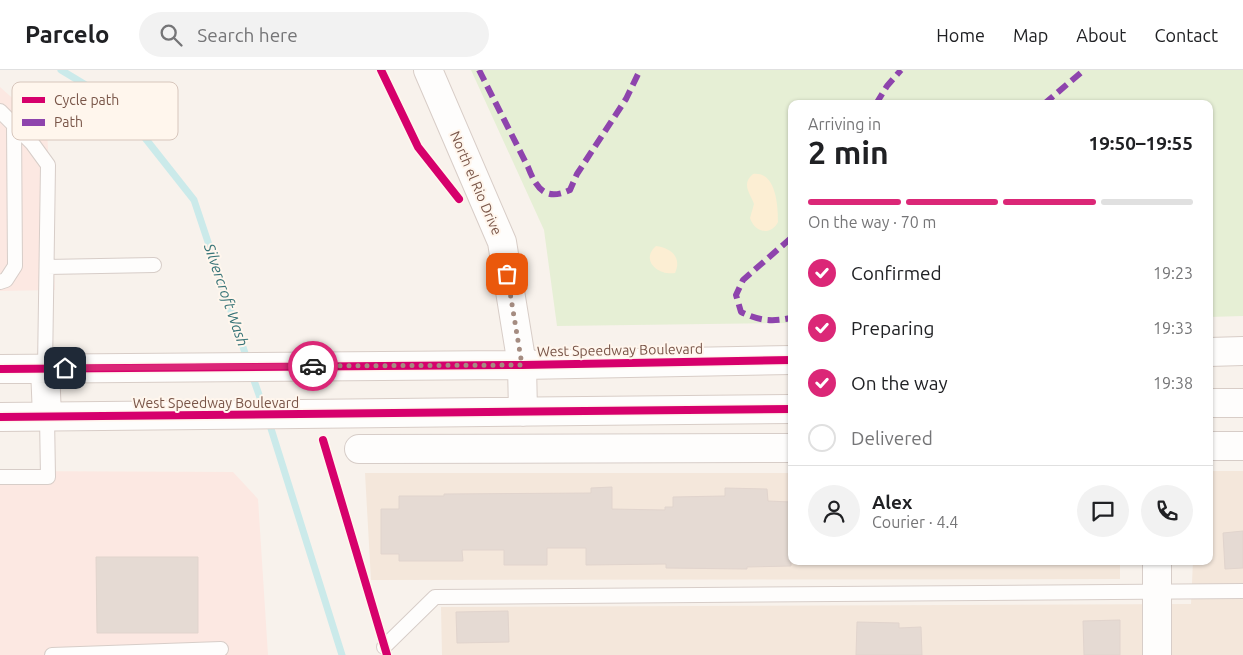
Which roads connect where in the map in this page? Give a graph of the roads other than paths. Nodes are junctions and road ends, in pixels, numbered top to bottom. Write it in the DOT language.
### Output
graph roads {
  1 [pos="428,70"];
  2 [pos="0,111"];
  3 [pos="12,122"];
  4 [pos="14,140"];
  5 [pos="30,140"];
  6 [pos="154,265"];
  7 [pos="47,267"];
  8 [pos="0,282"];
  9 [pos="1243,351"];
  10 [pos="1213,352"];
  11 [pos="788,360"];
  12 [pos="522,365"];
  13 [pos="0,368"];
  14 [pos="45,368"];
  15 [pos="1213,403"];
  16 [pos="1243,403"];
  17 [pos="788,409"];
  18 [pos="523,412"];
  19 [pos="0,417"];
  20 [pos="47,417"];
  21 [pos="1213,446"];
  22 [pos="1243,446"];
  23 [pos="788,448"];
  24 [pos="359,449"];
  25 [pos="524,449"];
  26 [pos="0,477"];
  27 [pos="1157,565"];
  28 [pos="1243,591"];
  29 [pos="1157,592"];
  30 [pos="384,647"];
  31 [pos="221,650"];
  32 [pos="52,655"];
  33 [pos="1157,655"];
  1 -- 12 [label="main road, North el Rio Drive"];
  2 -- 3 [label="lane"];
  4 -- 8 [label="lane"];
  5 -- 7 [label="lane"];
  6 -- 7 [label="lane"];
  7 -- 14 [label="lane"];
  9 -- 10 [label="main road"];
  11 -- 12 [label="main road, West Speedway Boulevard"];
  12 -- 14 [label="main road, West Speedway Boulevard"];
  12 -- 18 [label="main road, North el Rio Drive"];
  13 -- 14 [label="main road, West Speedway Boulevard"];
  14 -- 20 [label="main road"];
  15 -- 16 [label="main road"];
  17 -- 18 [label="main road, West Speedway Boulevard"];
  18 -- 20 [label="main road, West Speedway Boulevard"];
  18 -- 25 [label="main road, North el Rio Drive"];
  19 -- 20 [label="main road, West Speedway Boulevard"];
  20 -- 26 [label="lane"];
  21 -- 22 [label="main road"];
  23 -- 25 [label="main road"];
  24 -- 25 [label="main road"];
  27 -- 29 [label="main road"];
  28 -- 29 [label="lane"];
  29 -- 30 [label="lane"];
  29 -- 33 [label="main road"];
  31 -- 32 [label="lane"];
}
